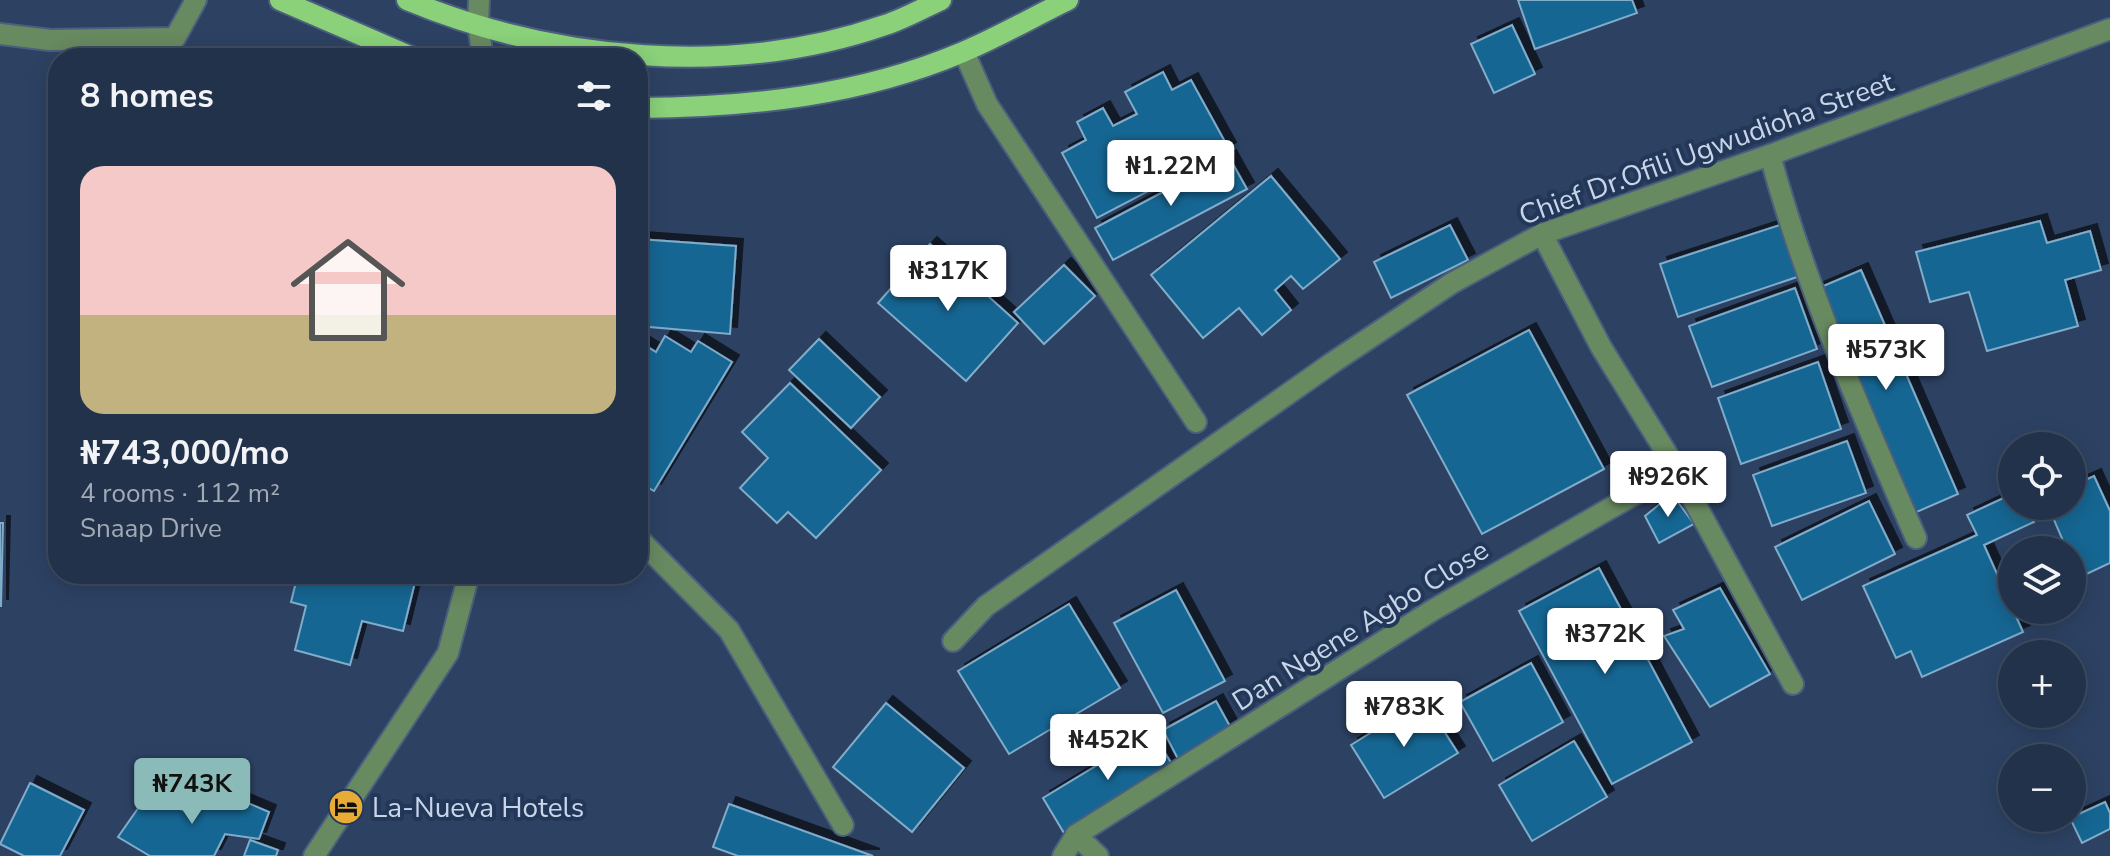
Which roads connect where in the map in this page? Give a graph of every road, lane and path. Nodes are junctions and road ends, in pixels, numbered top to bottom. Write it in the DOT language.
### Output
graph roads {
  1 [pos="196,0"];
  2 [pos="280,0"];
  3 [pos="407,0"];
  4 [pos="479,0"];
  5 [pos="941,0"];
  6 [pos="1068,0"];
  7 [pos="478,25"];
  8 [pos="2110,29"];
  9 [pos="0,34"];
  10 [pos="391,48"];
  11 [pos="481,48"];
  12 [pos="592,48"];
  13 [pos="964,52"];
  14 [pos="648,55"];
  15 [pos="648,108"];
  16 [pos="1770,155"];
  17 [pos="1542,234"];
  18 [pos="1196,422"];
  19 [pos="1677,470"];
  20 [pos="1916,538"];
  21 [pos="648,548"];
  22 [pos="466,584"];
  23 [pos="953,641"];
  24 [pos="1793,684"];
  25 [pos="843,825"];
  26 [pos="1076,835"];
  27 [pos="314,856"];
  28 [pos="1063,856"];
  29 [pos="1098,856"];
  1 -- 9 [label="street"];
  2 -- 10 [label="main road"];
  3 -- 7 [label="main road"];
  4 -- 7 [label="street"];
  5 -- 14 [label="main road"];
  6 -- 13 [label="main road"];
  7 -- 11 [label="street"];
  7 -- 12 [label="main road"];
  8 -- 16 [label="street, Chief Dr.Ofili Ugwudioha Street"];
  13 -- 15 [label="main road"];
  13 -- 18 [label="street"];
  16 -- 17 [label="street, Chief Dr.Ofili Ugwudioha Street"];
  16 -- 20 [label="street"];
  17 -- 19 [label="street"];
  17 -- 23 [label="street, Chief Dr.Ofili Ugwudioha Street"];
  19 -- 24 [label="street"];
  19 -- 26 [label="street, Dan Ngene Agbo Close"];
  21 -- 25 [label="street"];
  22 -- 27 [label="street"];
  26 -- 28 [label="street"];
  26 -- 29 [label="street"];
}
